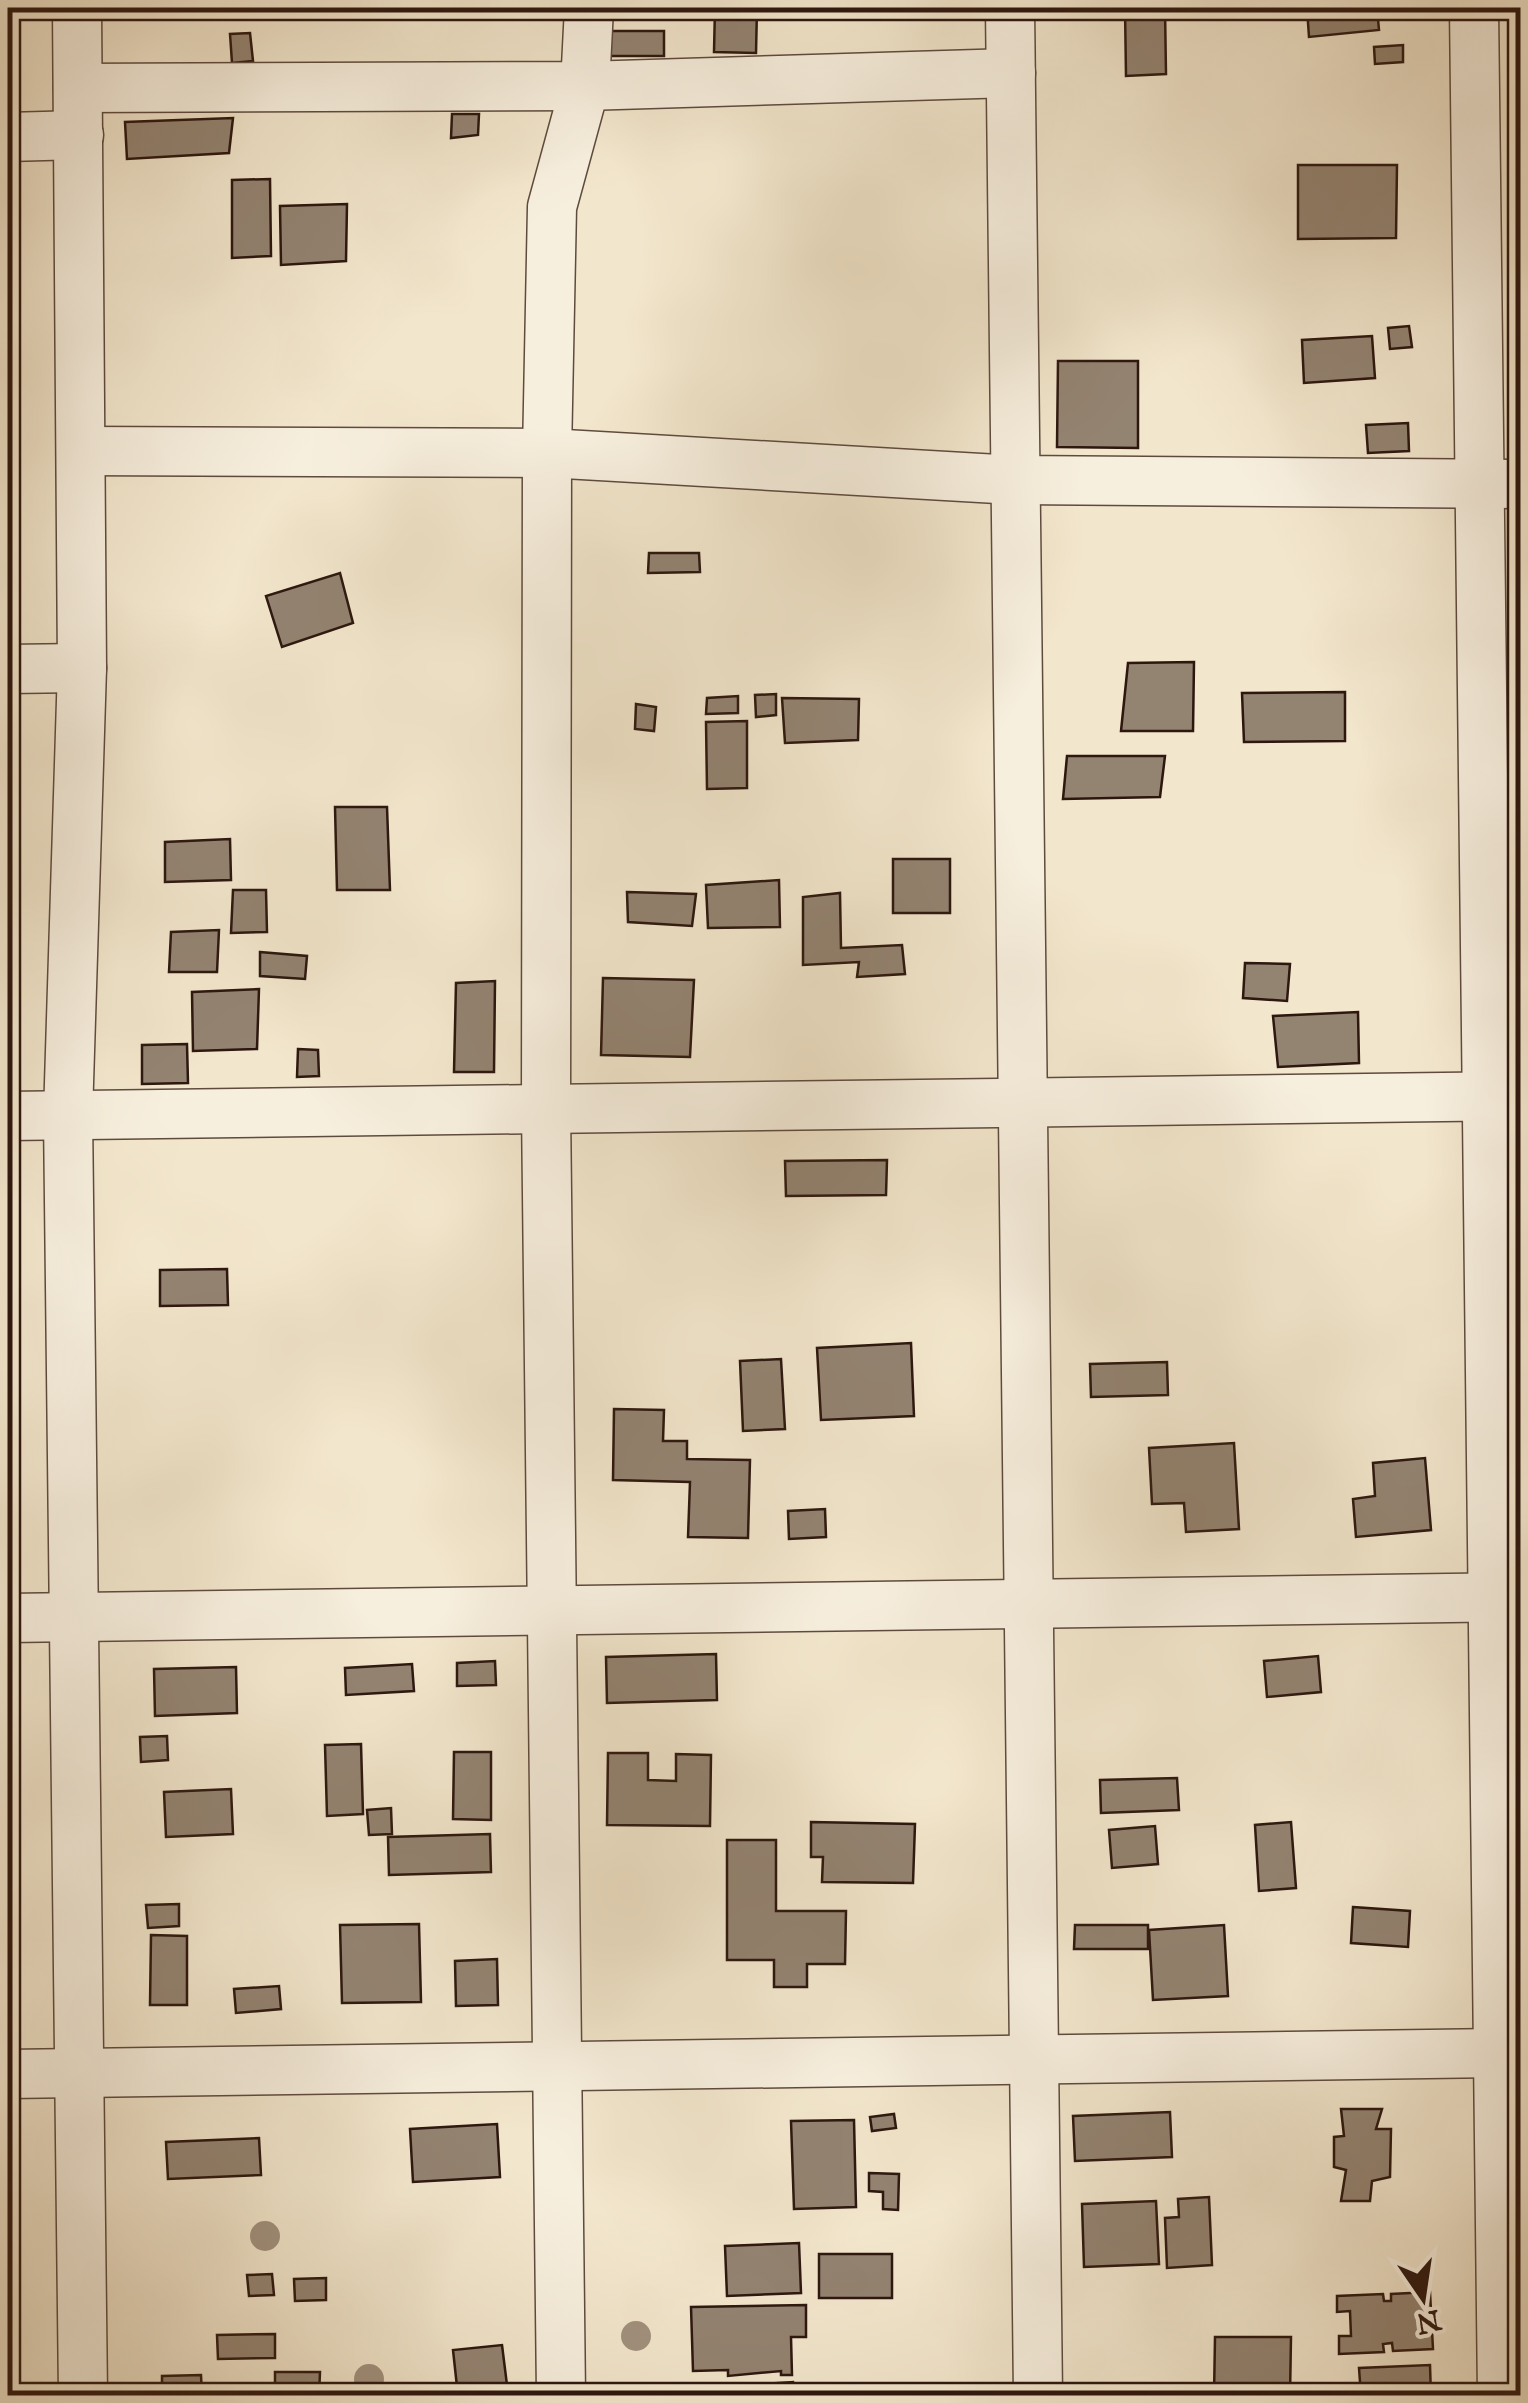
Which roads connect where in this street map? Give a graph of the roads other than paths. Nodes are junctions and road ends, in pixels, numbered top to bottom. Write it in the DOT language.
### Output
graph roads {
  1 [pos="77,8"];
  2 [pos="590,8"];
  3 [pos="1010,8"];
  4 [pos="1474,8"];
  5 [pos="1010,72"];
  6 [pos="585,86"];
  7 [pos="78,88"];
  8 [pos="79,135"];
  9 [pos="8,137"];
  10 [pos="81,451"];
  11 [pos="546,453"];
  12 [pos="1015,480"];
  13 [pos="1500,485"];
  14 [pos="82,668"];
  15 [pos="8,669"];
  16 [pos="1504,1095"];
  17 [pos="1022,1101"];
  18 [pos="546,1108"];
  19 [pos="68,1115"];
  20 [pos="8,1116"];
  21 [pos="1506,1597"];
  22 [pos="1029,1604"];
  23 [pos="552,1610"];
  24 [pos="74,1617"];
  25 [pos="8,1618"];
  26 [pos="1498,2053"];
  27 [pos="1034,2060"];
  28 [pos="557,2066"];
  29 [pos="78,2073"];
  30 [pos="8,2074"];
  31 [pos="82,2396"];
  32 [pos="562,2396"];
  33 [pos="1038,2396"];
  34 [pos="1502,2396"];
  1 -- 7 [label="street"];
  2 -- 6 [label="street"];
  3 -- 5 [label="street"];
  4 -- 13 [label="street"];
  5 -- 6 [label="street"];
  5 -- 12 [label="street"];
  6 -- 7 [label="street"];
  6 -- 11 [label="street"];
  7 -- 8 [label="street"];
  8 -- 9 [label="street"];
  8 -- 10 [label="street"];
  10 -- 11 [label="street"];
  10 -- 14 [label="street"];
  11 -- 12 [label="street"];
  11 -- 18 [label="street"];
  12 -- 13 [label="street"];
  12 -- 17 [label="street"];
  13 -- 16 [label="street"];
  14 -- 15 [label="street"];
  14 -- 19 [label="street"];
  16 -- 17 [label="street"];
  16 -- 21 [label="street"];
  17 -- 18 [label="street"];
  17 -- 22 [label="street"];
  18 -- 19 [label="street"];
  18 -- 23 [label="street"];
  19 -- 20 [label="street"];
  19 -- 24 [label="street"];
  21 -- 22 [label="street"];
  21 -- 26 [label="street"];
  22 -- 23 [label="street"];
  22 -- 27 [label="street"];
  23 -- 24 [label="street"];
  23 -- 28 [label="street"];
  24 -- 25 [label="street"];
  24 -- 29 [label="street"];
  26 -- 27 [label="street"];
  26 -- 34 [label="street"];
  27 -- 28 [label="street"];
  27 -- 33 [label="street"];
  28 -- 29 [label="street"];
  28 -- 32 [label="street"];
  29 -- 30 [label="street"];
  29 -- 31 [label="street"];
}
